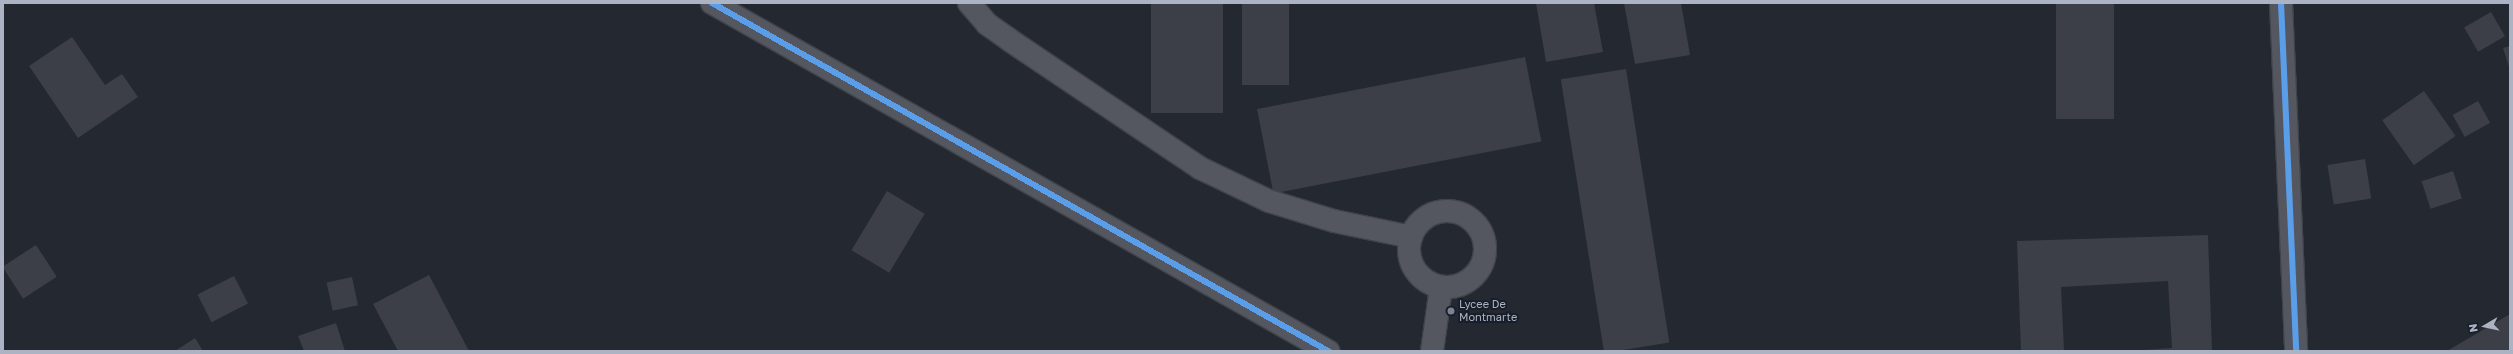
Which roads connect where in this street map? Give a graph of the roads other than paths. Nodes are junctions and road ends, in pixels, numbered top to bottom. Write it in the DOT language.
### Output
graph roads {
  1 [pos="712,3"];
  2 [pos="969,3"];
  3 [pos="2281,3"];
  4 [pos="1411,237"];
  5 [pos="1441,288"];
  6 [pos="1328,351"];
  7 [pos="1432,351"];
  8 [pos="2296,351"];
  1 -- 6 [label="street"];
  2 -- 4 [label="street"];
  3 -- 8 [label="street"];
  4 -- 5 [label="street"];
  4 -- 5 [label="street"];
  5 -- 7 [label="street"];
}
